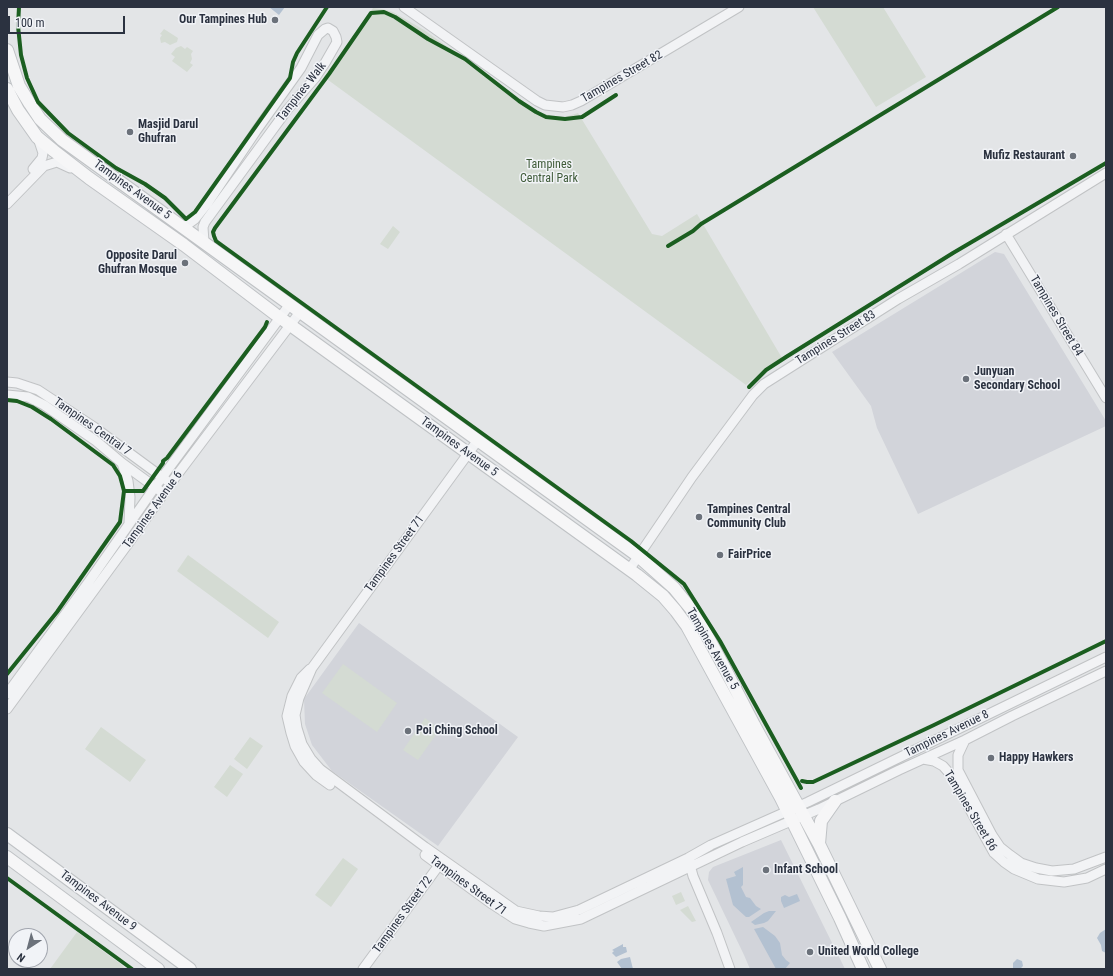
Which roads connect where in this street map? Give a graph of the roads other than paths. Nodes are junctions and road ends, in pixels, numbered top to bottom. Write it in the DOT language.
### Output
graph roads {
  1 [pos="404,7"];
  2 [pos="740,7"];
  3 [pos="7,50"];
  4 [pos="7,89"];
  5 [pos="37,137"];
  6 [pos="1106,173"];
  7 [pos="89,178"];
  8 [pos="7,196"];
  9 [pos="7,204"];
  10 [pos="184,227"];
  11 [pos="1006,234"];
  12 [pos="204,242"];
  13 [pos="184,244"];
  14 [pos="290,304"];
  15 [pos="300,312"];
  16 [pos="280,318"];
  17 [pos="290,326"];
  18 [pos="7,382"];
  19 [pos="7,395"];
  20 [pos="1106,398"];
  21 [pos="478,440"];
  22 [pos="468,454"];
  23 [pos="122,463"];
  24 [pos="162,477"];
  25 [pos="171,483"];
  26 [pos="155,487"];
  27 [pos="164,494"];
  28 [pos="129,524"];
  29 [pos="638,556"];
  30 [pos="629,570"];
  31 [pos="1106,657"];
  32 [pos="1106,671"];
  33 [pos="7,694"];
  34 [pos="7,709"];
  35 [pos="965,740"];
  36 [pos="923,759"];
  37 [pos="964,790"];
  38 [pos="835,801"];
  39 [pos="796,814"];
  40 [pos="7,834"];
  41 [pos="819,844"];
  42 [pos="1106,856"];
  43 [pos="7,857"];
  44 [pos="689,862"];
  45 [pos="441,863"];
  46 [pos="1106,869"];
  47 [pos="717,934"];
  48 [pos="158,969"];
  49 [pos="190,969"];
  50 [pos="363,969"];
  51 [pos="730,969"];
  52 [pos="736,969"];
  53 [pos="863,969"];
  54 [pos="880,969"];
  1 -- 2 [label="street, Tampines Street 82"];
  3 -- 10 [label="main road, Tampines Avenue 5"];
  4 -- 5 [label="main road, Tampines Avenue 5"];
  5 -- 7 [label="main road, Tampines Avenue 5"];
  5 -- 8 [label="street"];
  6 -- 11 [label="street, Tampines Street 83"];
  7 -- 9 [label="street"];
  7 -- 13 [label="main road, Tampines Avenue 5"];
  10 -- 12 [label="main road, Tampines Avenue 5"];
  10 -- 12 [label="street, Tampines Walk"];
  10 -- 13 [label="main road"];
  11 -- 20 [label="street, Tampines Street 84"];
  11 -- 29 [label="street, Tampines Street 83"];
  12 -- 14 [label="main road, Tampines Avenue 5"];
  13 -- 16 [label="main road, Tampines Avenue 5"];
  14 -- 15 [label="main road, Tampines Avenue 5"];
  14 -- 16 [label="street, Tampines Avenue 6"];
  15 -- 17 [label="street, Tampines Avenue 6"];
  15 -- 21 [label="main road, Tampines Avenue 5"];
  16 -- 17 [label="main road, Tampines Avenue 5"];
  16 -- 24 [label="street, Tampines Avenue 6"];
  17 -- 22 [label="main road, Tampines Avenue 5"];
  17 -- 25 [label="street, Tampines Avenue 6"];
  18 -- 24 [label="street, Tampines Central 7"];
  19 -- 23 [label="street, Tampines Central 7"];
  21 -- 22 [label="street, Tampines Street 71"];
  21 -- 29 [label="main road, Tampines Avenue 5"];
  22 -- 30 [label="main road, Tampines Avenue 5"];
  22 -- 45 [label="street, Tampines Street 71"];
  23 -- 26 [label="street, Tampines Central 7"];
  23 -- 28 [label="street"];
  24 -- 25 [label="street, Tampines Central 7"];
  24 -- 26 [label="street, Tampines Avenue 6"];
  25 -- 27 [label="street, Tampines Avenue 6"];
  26 -- 27 [label="street, Tampines Central 7"];
  26 -- 28 [label="street, Tampines Avenue 6"];
  27 -- 34 [label="street, Tampines Avenue 6"];
  28 -- 33 [label="street, Tampines Avenue 6"];
  29 -- 30 [label="street, Tampines Street 83"];
  29 -- 39 [label="main road, Tampines Avenue 5"];
  30 -- 39 [label="main road, Tampines Avenue 5"];
  31 -- 39 [label="street, Tampines Avenue 8"];
  32 -- 35 [label="street, Tampines Avenue 8"];
  35 -- 36 [label="street, Tampines Avenue 8"];
  35 -- 37 [label="street, Tampines Street 86"];
  36 -- 37 [label="street, Tampines Street 86"];
  36 -- 38 [label="street, Tampines Avenue 8"];
  37 -- 42 [label="street, Tampines Street 86"];
  37 -- 46 [label="street, Tampines Street 86"];
  38 -- 39 [label="street, Tampines Avenue 8"];
  38 -- 41 [label="main road"];
  39 -- 41 [label="main road, Tampines Avenue 5"];
  39 -- 44 [label="street, Tampines Street 71"];
  39 -- 53 [label="main road, Tampines Avenue 5"];
  40 -- 49 [label="main road, Tampines Avenue 9"];
  41 -- 54 [label="main road, Tampines Avenue 5"];
  43 -- 48 [label="main road, Tampines Avenue 9"];
  44 -- 45 [label="street, Tampines Street 71"];
  44 -- 47 [label="street"];
  45 -- 50 [label="street, Tampines Street 72"];
  47 -- 51 [label="street"];
  47 -- 52 [label="street"];
}
